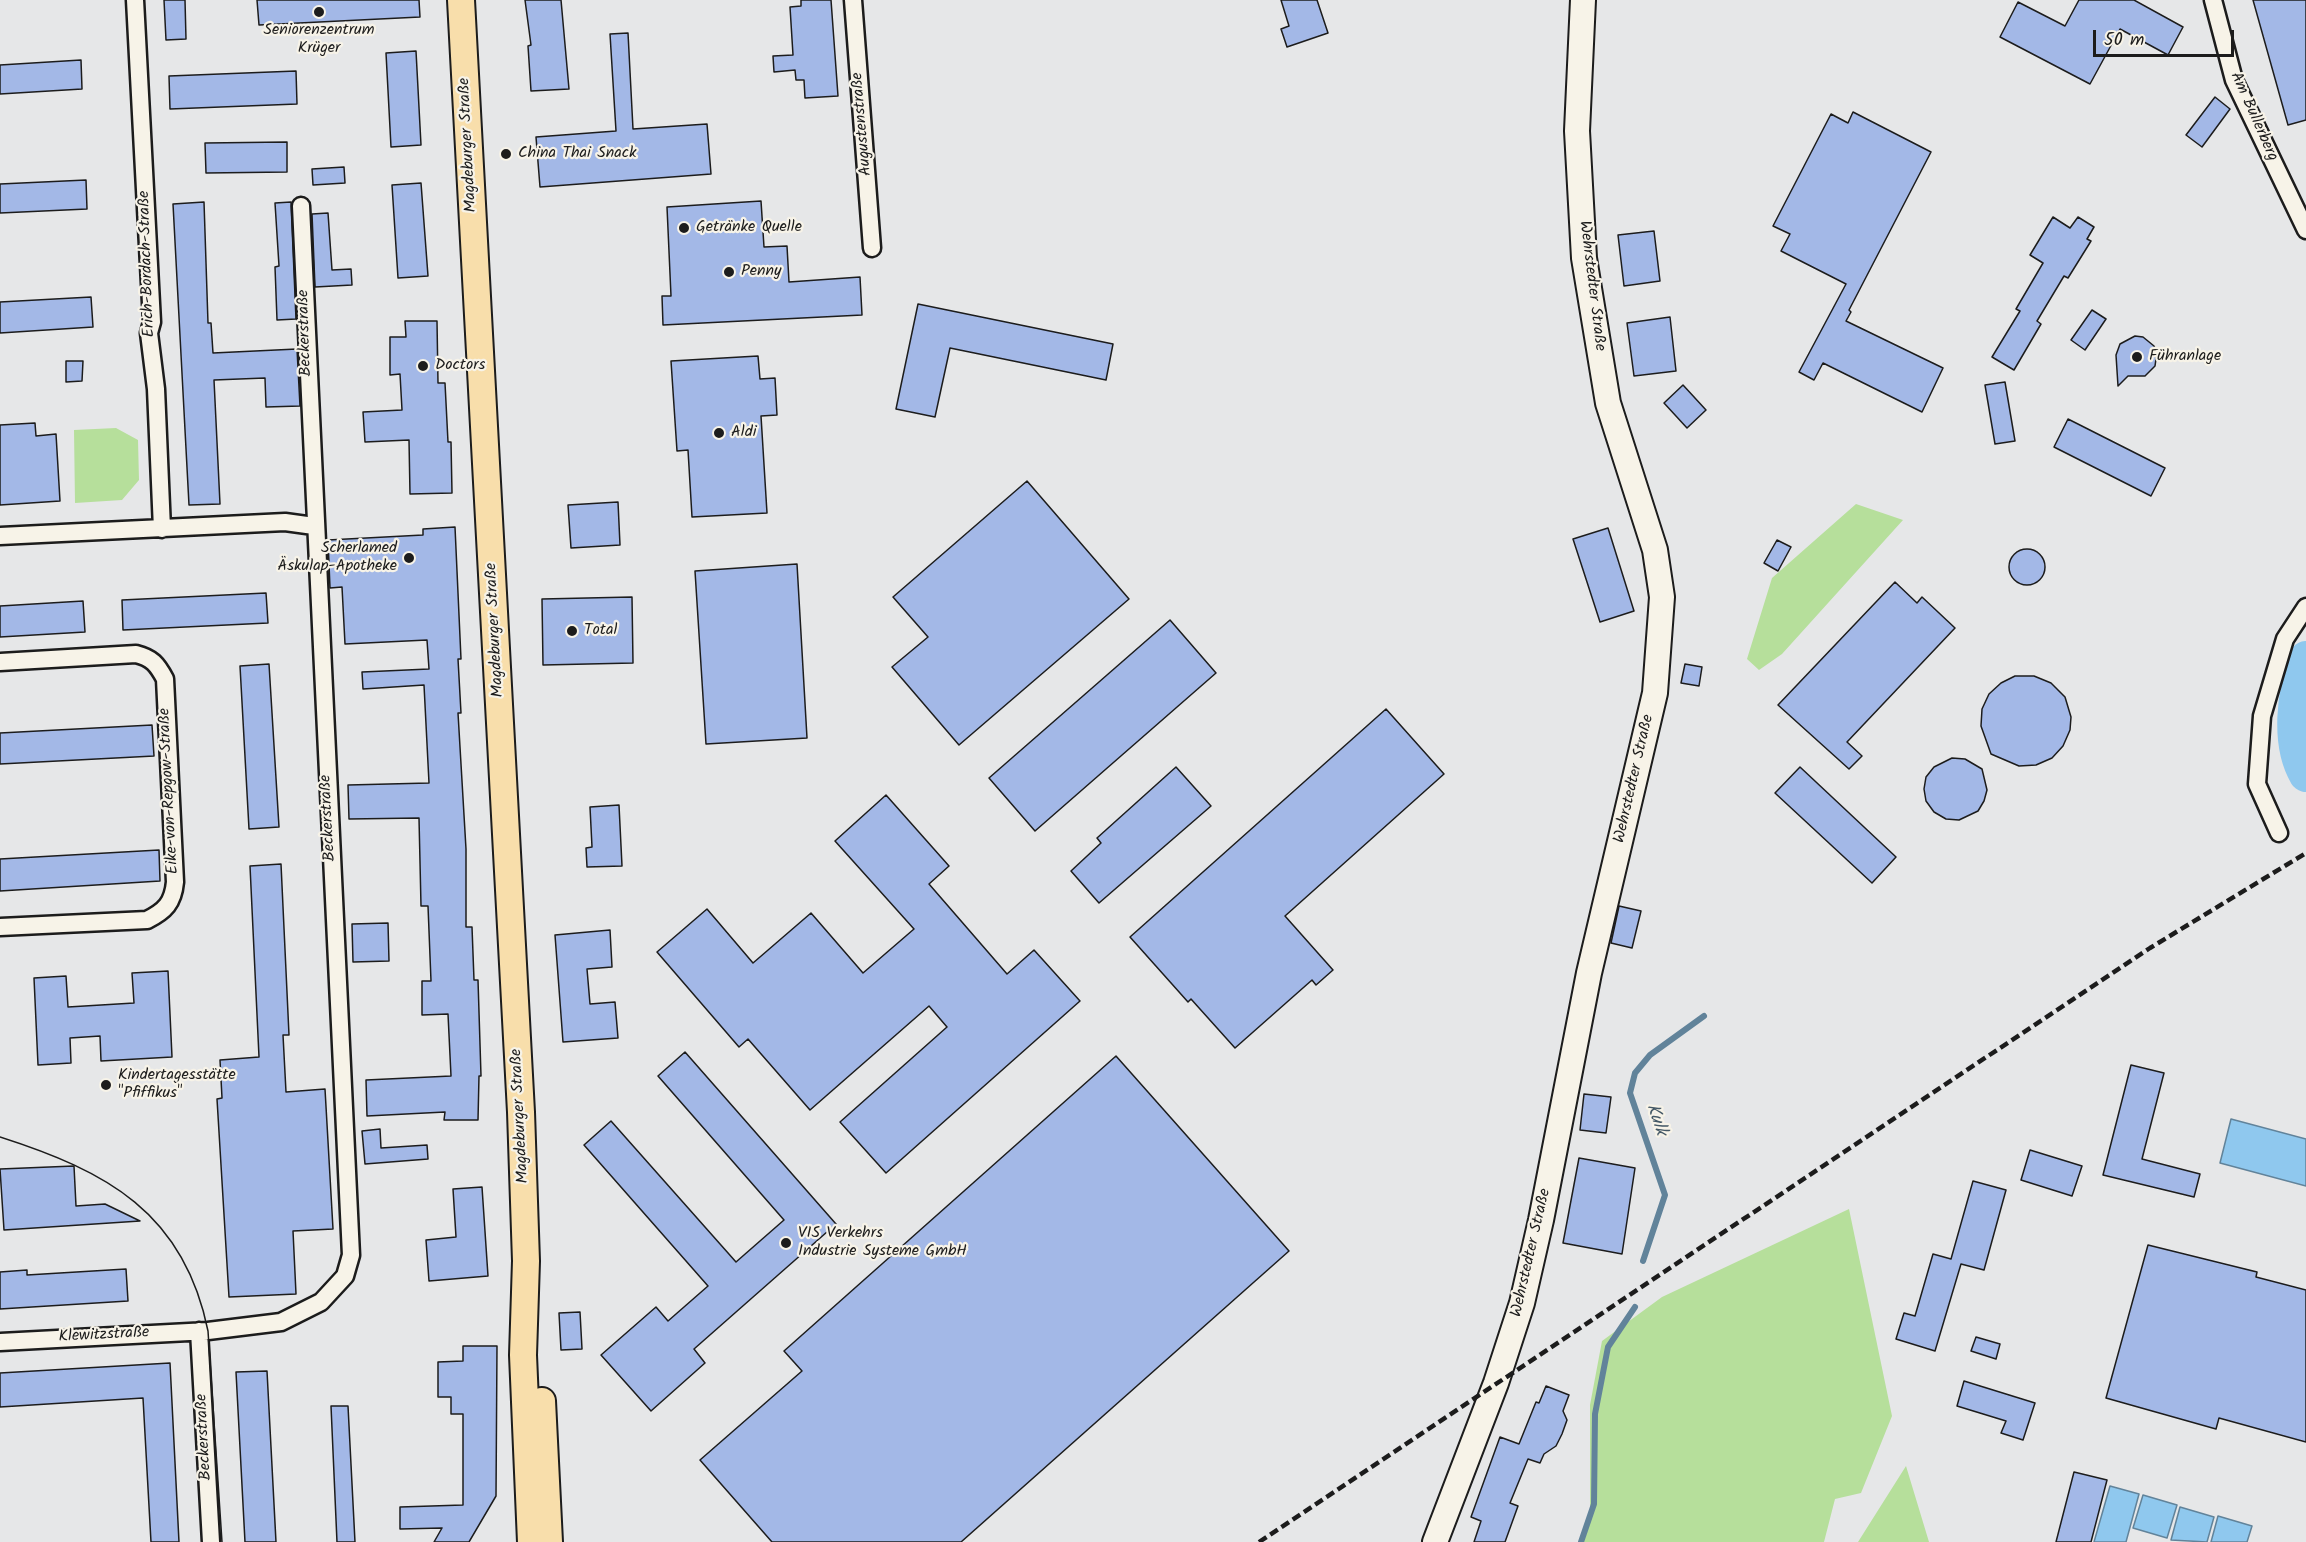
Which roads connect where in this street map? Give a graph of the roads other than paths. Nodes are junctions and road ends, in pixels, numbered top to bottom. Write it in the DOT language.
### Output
graph roads {
  1 [pos="135,0"];
  2 [pos="461,0"];
  3 [pos="852,0"];
  4 [pos="1583,0"];
  5 [pos="2213,0"];
  6 [pos="301,206"];
  7 [pos="2306,230"];
  8 [pos="872,248"];
  9 [pos="314,526"];
  10 [pos="162,529"];
  11 [pos="0,536"];
  12 [pos="2306,607"];
  13 [pos="0,662"];
  14 [pos="2279,833"];
  15 [pos="0,927"];
  16 [pos="204,1331"];
  17 [pos="0,1342"];
  18 [pos="548,1539"];
  19 [pos="211,1542"];
  20 [pos="1435,1542"];
  1 -- 10 [label="street, Erich-Bordach-Straße"];
  2 -- 18 [label="main road, Magdeburger Straße"];
  3 -- 8 [label="street, Augustenstraße"];
  4 -- 20 [label="street, Wehrstedter Straße"];
  5 -- 7 [label="street, Am Bullerberg"];
  6 -- 9 [label="street, Beckerstraße"];
  9 -- 10 [label="street"];
  9 -- 16 [label="street, Beckerstraße"];
  10 -- 11 [label="street"];
  12 -- 14 [label="street"];
  13 -- 15 [label="street, Eike-von-Repgow-Straße"];
  16 -- 17 [label="street, Klewitzstraße"];
  16 -- 19 [label="street, Beckerstraße"];
}
